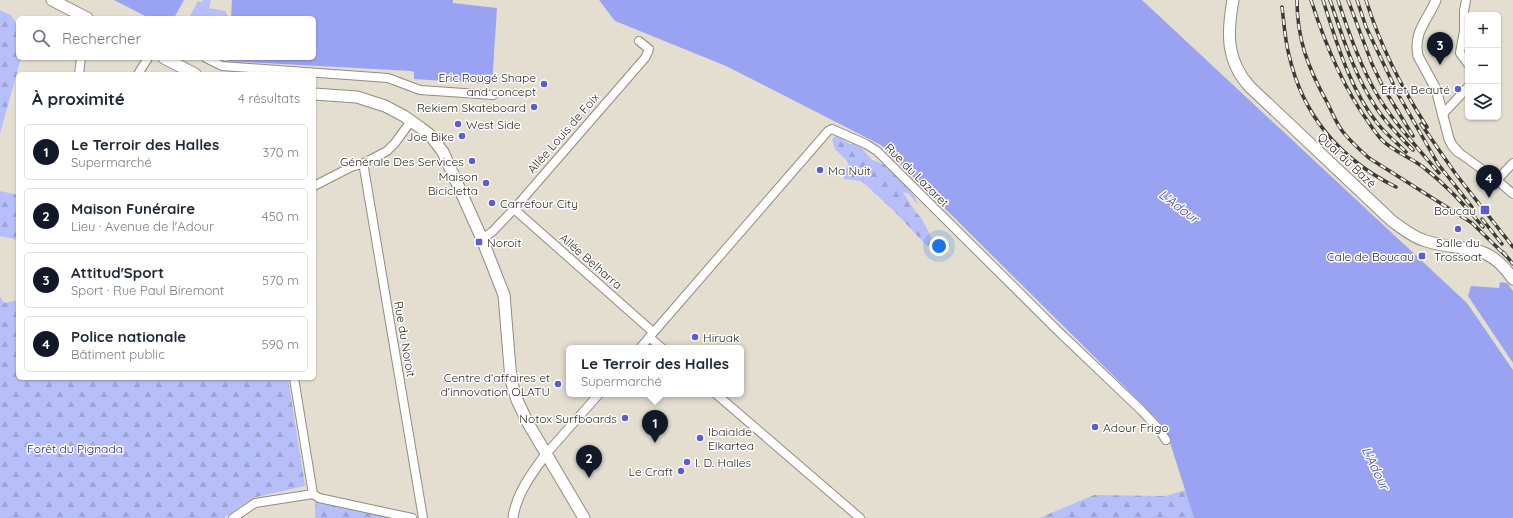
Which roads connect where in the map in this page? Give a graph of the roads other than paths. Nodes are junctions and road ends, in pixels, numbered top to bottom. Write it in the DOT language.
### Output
graph roads {
  1 [pos="52,0"];
  2 [pos="1233,0"];
  3 [pos="1436,0"];
  4 [pos="1466,0"];
  5 [pos="83,16"];
  6 [pos="639,41"];
  7 [pos="81,60"];
  8 [pos="147,60"];
  9 [pos="168,60"];
  10 [pos="210,60"];
  11 [pos="1465,60"];
  12 [pos="80,72"];
  13 [pos="139,72"];
  14 [pos="191,72"];
  15 [pos="305,72"];
  16 [pos="316,73"];
  17 [pos="1465,90"];
  18 [pos="316,94"];
  19 [pos="493,95"];
  20 [pos="1442,115"];
  21 [pos="411,121"];
  22 [pos="1458,152"];
  23 [pos="1513,163"];
  24 [pos="362,164"];
  25 [pos="1497,180"];
  26 [pos="316,185"];
  27 [pos="1513,194"];
  28 [pos="514,208"];
  29 [pos="482,239"];
  30 [pos="1513,279"];
  31 [pos="651,334"];
  32 [pos="642,345"];
  33 [pos="660,345"];
  34 [pos="294,380"];
  35 [pos="597,397"];
  36 [pos="719,397"];
  37 [pos="1166,440"];
  38 [pos="546,454"];
  39 [pos="314,494"];
  40 [pos="233,518"];
  41 [pos="412,518"];
  42 [pos="423,518"];
  43 [pos="513,518"];
  44 [pos="584,518"];
  45 [pos="860,518"];
  1 -- 5 [label="main road"];
  2 -- 30 [label="main road, Quai du Bazé"];
  3 -- 20 [label="street"];
  4 -- 11 [label="street"];
  6 -- 28 [label="street, Allée Louis de Foix"];
  7 -- 12 [label="street"];
  8 -- 13 [label="street"];
  9 -- 14 [label="main road"];
  10 -- 15 [label="street"];
  16 -- 19 [label="street"];
  17 -- 20 [label="street"];
  18 -- 21 [label="main road"];
  20 -- 22 [label="street"];
  21 -- 24 [label="street"];
  21 -- 29 [label="main road"];
  22 -- 25 [label="street"];
  23 -- 25 [label="street"];
  24 -- 26 [label="street"];
  24 -- 42 [label="street, Rue du Noroit"];
  25 -- 27 [label="street"];
  28 -- 29 [label="street, Allée Louis de Foix"];
  28 -- 31 [label="street, Allée Belharra"];
  29 -- 38 [label="main road"];
  31 -- 32 [label="street, Rue du Lazaret"];
  31 -- 33 [label="street, Allée Belharra"];
  31 -- 37 [label="street, Rue du Lazaret"];
  34 -- 39 [label="street"];
  35 -- 38 [label="street"];
  36 -- 45 [label="street"];
  38 -- 43 [label="street"];
  38 -- 44 [label="main road"];
  39 -- 40 [label="street"];
  39 -- 41 [label="street"];
}
